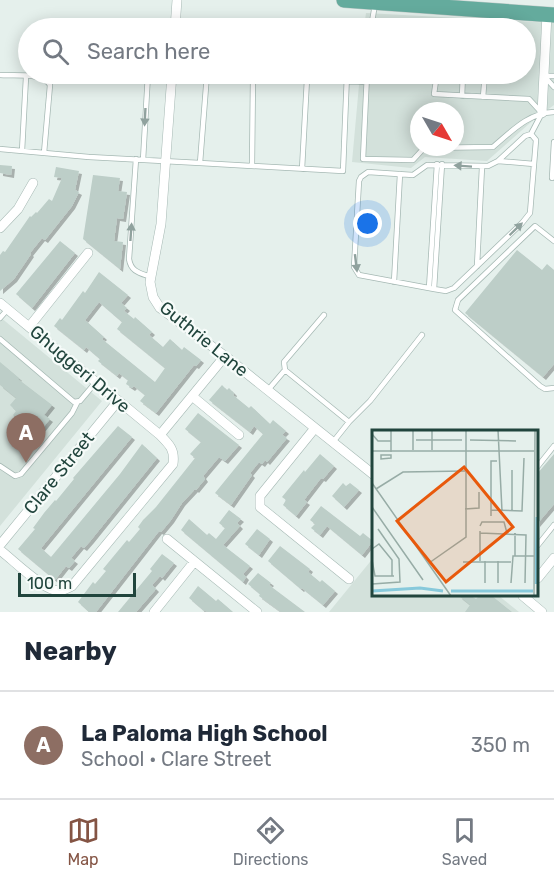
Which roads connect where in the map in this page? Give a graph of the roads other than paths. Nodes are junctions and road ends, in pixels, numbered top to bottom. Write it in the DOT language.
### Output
graph roads {
  1 [pos="177,0"];
  2 [pos="344,0"];
  3 [pos="375,2"];
  4 [pos="491,11"];
  5 [pos="551,15"];
  6 [pos="176,18"];
  7 [pos="373,18"];
  8 [pos="490,18"];
  9 [pos="0,75"];
  10 [pos="18,76"];
  11 [pos="549,76"];
  12 [pos="26,84"];
  13 [pos="49,84"];
  14 [pos="147,84"];
  15 [pos="171,84"];
  16 [pos="208,84"];
  17 [pos="253,84"];
  18 [pos="307,84"];
  19 [pos="347,84"];
  20 [pos="367,84"];
  21 [pos="436,84"];
  22 [pos="463,84"];
  23 [pos="484,84"];
  24 [pos="554,87"];
  25 [pos="462,96"];
  26 [pos="483,97"];
  27 [pos="554,112"];
  28 [pos="542,113"];
  29 [pos="531,135"];
  30 [pos="554,142"];
  31 [pos="0,148"];
  32 [pos="22,151"];
  33 [pos="44,153"];
  34 [pos="136,159"];
  35 [pos="143,160"];
  36 [pos="165,160"];
  37 [pos="498,161"];
  38 [pos="200,163"];
  39 [pos="439,164"];
  40 [pos="534,164"];
  41 [pos="252,166"];
  42 [pos="482,167"];
  43 [pos="302,169"];
  44 [pos="400,174"];
  45 [pos="552,177"];
  46 [pos="33,183"];
  47 [pos="0,228"];
  48 [pos="554,241"];
  49 [pos="88,254"];
  50 [pos="477,266"];
  51 [pos="151,277"];
  52 [pos="394,282"];
  53 [pos="431,289"];
  54 [pos="4,306"];
  55 [pos="324,315"];
  56 [pos="0,318"];
  57 [pos="29,327"];
  58 [pos="422,335"];
  59 [pos="0,339"];
  60 [pos="225,356"];
  61 [pos="285,370"];
  62 [pos="96,382"];
  63 [pos="554,387"];
  64 [pos="268,390"];
  65 [pos="192,396"];
  66 [pos="118,401"];
  67 [pos="77,403"];
  68 [pos="349,422"];
  69 [pos="315,428"];
  70 [pos="160,435"];
  71 [pos="239,435"];
  72 [pos="333,442"];
  73 [pos="554,446"];
  74 [pos="539,464"];
  75 [pos="0,466"];
  76 [pos="372,473"];
  77 [pos="554,525"];
  78 [pos="166,539"];
  79 [pos="539,543"];
  80 [pos="0,545"];
  81 [pos="0,550"];
  82 [pos="554,558"];
  83 [pos="194,562"];
  84 [pos="541,566"];
  85 [pos="349,579"];
  86 [pos="525,597"];
  87 [pos="154,612"];
  88 [pos="257,612"];
  89 [pos="542,612"];
  1 -- 6 [label="street"];
  2 -- 3 [label="main road"];
  3 -- 4 [label="main road"];
  3 -- 7 [label="lane"];
  4 -- 5 [label="main road"];
  4 -- 8 [label="lane"];
  5 -- 11 [label="street"];
  9 -- 10 [label="lane"];
  11 -- 24 [label="lane"];
  11 -- 28 [label="street"];
  12 -- 32 [label="lane"];
  13 -- 33 [label="lane"];
  14 -- 35 [label="lane, one-way"];
  15 -- 36 [label="street, Guthrie Lane"];
  16 -- 38 [label="lane"];
  17 -- 41 [label="lane"];
  18 -- 43 [label="lane"];
  19 -- 43 [label="lane"];
  20 -- 28 [label="lane"];
  21 -- 25 [label="lane"];
  22 -- 25 [label="lane"];
  23 -- 26 [label="lane"];
  25 -- 26 [label="lane"];
  26 -- 28 [label="lane"];
  27 -- 28 [label="lane"];
  28 -- 29 [label="lane"];
  29 -- 37 [label="lane"];
  29 -- 40 [label="lane"];
  30 -- 45 [label="lane"];
  31 -- 32 [label="lane"];
  32 -- 33 [label="lane"];
  33 -- 34 [label="lane"];
  34 -- 35 [label="lane"];
  51 -- 34 [label="lane, one-way"];
  35 -- 36 [label="lane"];
  36 -- 38 [label="lane"];
  36 -- 51 [label="street, Guthrie Lane"];
  37 -- 40 [label="lane"];
  37 -- 42 [label="lane"];
  38 -- 41 [label="lane"];
  42 -- 39 [label="lane, one-way"];
  39 -- 44 [label="lane"];
  39 -- 53 [label="lane"];
  50 -- 40 [label="lane, one-way"];
  41 -- 43 [label="lane"];
  42 -- 50 [label="lane"];
  44 -- 52 [label="lane"];
  44 -- 52 [label="lane, one-way"];
  46 -- 47 [label="street"];
  48 -- 63 [label="lane"];
  49 -- 57 [label="street"];
  50 -- 53 [label="lane"];
  51 -- 60 [label="street, Guthrie Lane"];
  52 -- 53 [label="lane"];
  54 -- 56 [label="lane"];
  54 -- 57 [label="street, Ghuggeri Drive"];
  55 -- 61 [label="lane"];
  57 -- 62 [label="street, Ghuggeri Drive"];
  58 -- 68 [label="lane"];
  59 -- 67 [label="lane"];
  60 -- 64 [label="street, Guthrie Lane"];
  60 -- 65 [label="street"];
  61 -- 64 [label="lane"];
  61 -- 68 [label="lane"];
  62 -- 66 [label="street, Ghuggeri Drive"];
  62 -- 67 [label="lane"];
  64 -- 69 [label="street, Guthrie Lane"];
  65 -- 70 [label="street"];
  65 -- 71 [label="street"];
  66 -- 70 [label="street, Ghuggeri Drive"];
  66 -- 80 [label="street, Clare Street"];
  67 -- 75 [label="lane"];
  68 -- 72 [label="lane"];
  69 -- 72 [label="street, Guthrie Lane"];
  69 -- 85 [label="street"];
  70 -- 81 [label="street"];
  72 -- 76 [label="street, Guthrie Lane"];
  73 -- 74 [label="lane"];
  77 -- 79 [label="lane"];
  78 -- 83 [label="street"];
  82 -- 84 [label="street"];
  83 -- 87 [label="street"];
  83 -- 88 [label="street"];
  86 -- 89 [label="street"];
}
